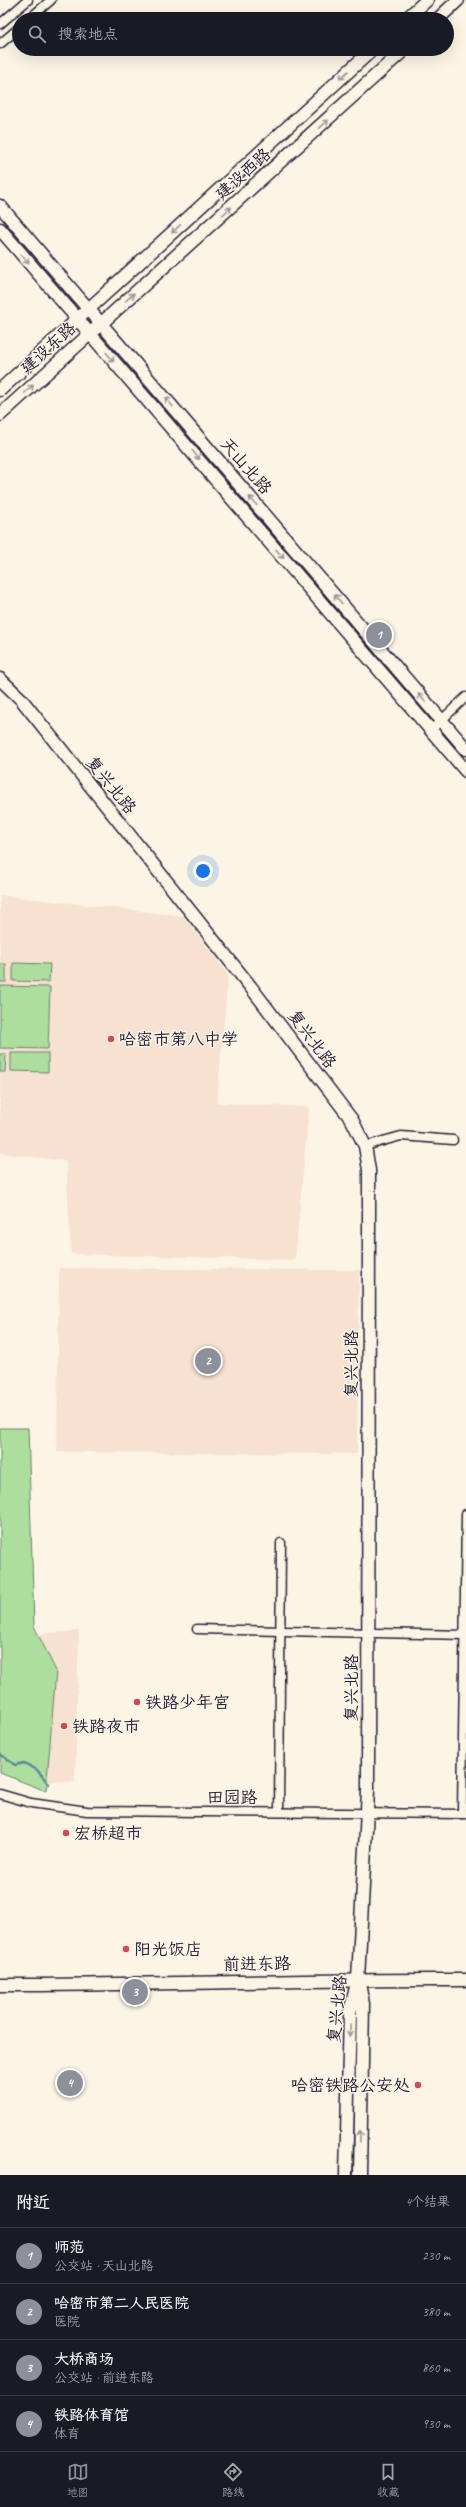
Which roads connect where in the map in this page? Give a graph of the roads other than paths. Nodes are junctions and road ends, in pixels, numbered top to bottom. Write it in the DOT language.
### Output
graph roads {
  1 [pos="28,0"];
  2 [pos="51,0"];
  3 [pos="427,0"];
  4 [pos="458,0"];
  5 [pos="14,12"];
  6 [pos="37,12"];
  7 [pos="414,12"];
  8 [pos="445,12"];
  9 [pos="12,14"];
  10 [pos="0,24"];
  11 [pos="12,34"];
  12 [pos="0,44"];
  13 [pos="365,56"];
  14 [pos="397,56"];
  15 [pos="0,206"];
  16 [pos="0,229"];
  17 [pos="89,309"];
  18 [pos="78,319"];
  19 [pos="101,323"];
  20 [pos="90,333"];
  21 [pos="0,390"];
  22 [pos="0,415"];
  23 [pos="0,679"];
  24 [pos="466,697"];
  25 [pos="441,720"];
  26 [pos="431,730"];
  27 [pos="466,749"];
  28 [pos="466,771"];
  29 [pos="453,1140"];
  30 [pos="366,1146"];
  31 [pos="466,1514"];
  32 [pos="281,1543"];
  33 [pos="197,1629"];
  34 [pos="282,1631"];
  35 [pos="368,1633"];
  36 [pos="465,1635"];
  37 [pos="0,1794"];
  38 [pos="279,1812"];
  39 [pos="366,1812"];
  40 [pos="464,1814"];
  41 [pos="358,1979"];
  42 [pos="466,1980"];
  43 [pos="0,1985"];
  44 [pos="346,2175"];
  45 [pos="360,2175"];
  1 -- 5 [label="street"];
  2 -- 6 [label="street"];
  3 -- 7 [label="main road"];
  4 -- 8 [label="main road"];
  9 -- 10 [label="street"];
  11 -- 12 [label="street"];
  13 -- 17 [label="main road, 建设西路, one-way"];
  19 -- 14 [label="main road, 建设西路, one-way"];
  15 -- 17 [label="main road, 天山北路"];
  16 -- 18 [label="main road, one-way"];
  17 -- 18 [label="main road, 建设东路"];
  17 -- 19 [label="main road, 天山北路"];
  18 -- 20 [label="main road"];
  18 -- 21 [label="main road, 建设东路"];
  19 -- 20 [label="main road, 建设东路"];
  25 -- 19 [label="main road, 天山北路, one-way"];
  22 -- 20 [label="main road, 建设东路, one-way"];
  20 -- 26 [label="main road, one-way"];
  23 -- 30 [label="main road, 复兴北路"];
  24 -- 25 [label="street"];
  25 -- 26 [label="street"];
  25 -- 27 [label="main road, 天山北路"];
  26 -- 28 [label="main road"];
  29 -- 30 [label="street"];
  30 -- 35 [label="main road, 复兴北路"];
  31 -- 36 [label="street"];
  32 -- 34 [label="street"];
  33 -- 34 [label="street"];
  34 -- 35 [label="street"];
  34 -- 38 [label="street"];
  35 -- 36 [label="street"];
  35 -- 39 [label="main road, 复兴北路"];
  36 -- 40 [label="street"];
  37 -- 38 [label="street, 田园路"];
  38 -- 39 [label="street, 田园路"];
  39 -- 40 [label="street, 田园路"];
  39 -- 41 [label="main road, 复兴北路"];
  41 -- 42 [label="main road, 前进东路"];
  41 -- 43 [label="main road, 前进东路"];
  41 -- 44 [label="main road, 复兴北路, one-way"];
  45 -- 41 [label="main road, one-way"];
}
